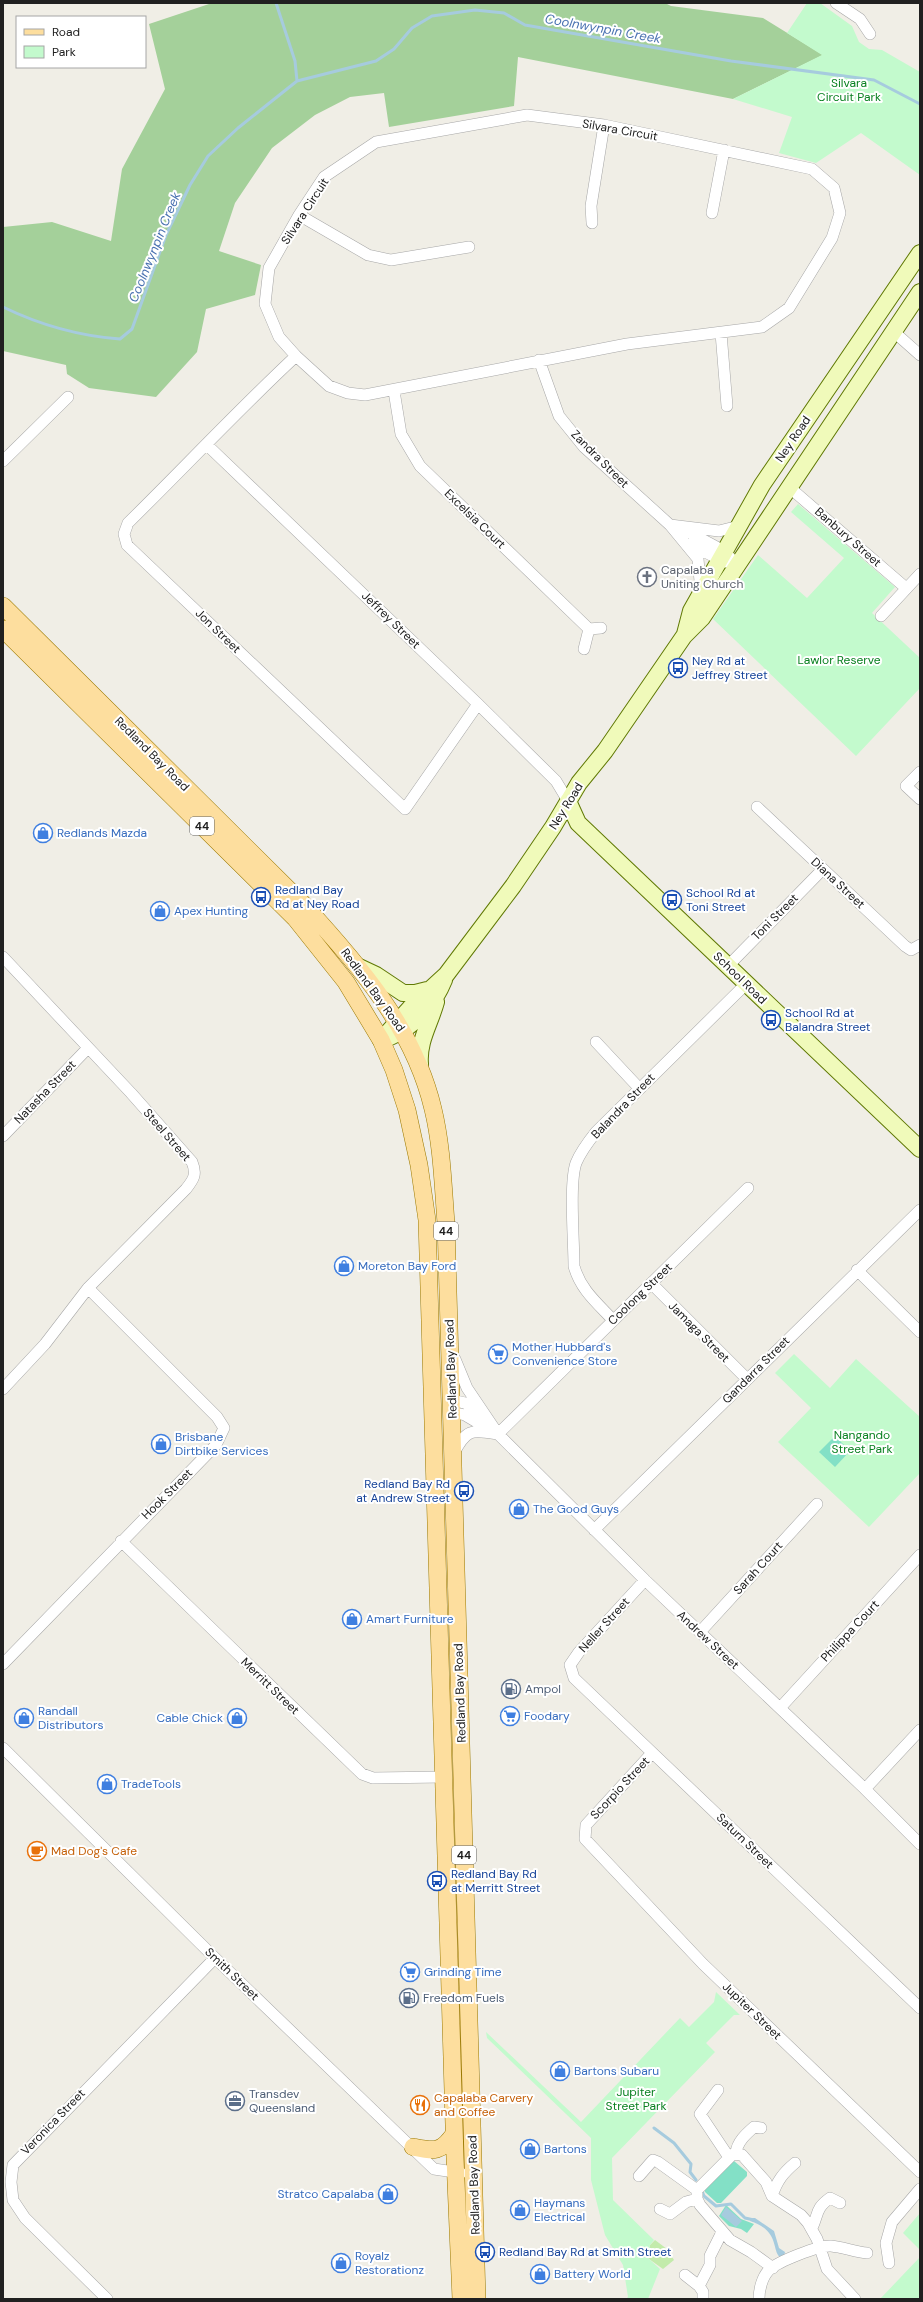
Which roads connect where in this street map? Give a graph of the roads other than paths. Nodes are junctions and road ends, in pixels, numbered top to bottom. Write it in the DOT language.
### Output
graph roads {
  1 [pos="836,3"];
  2 [pos="870,34"];
  3 [pos="604,125"];
  4 [pos="724,150"];
  5 [pos="712,213"];
  6 [pos="299,215"];
  7 [pos="592,223"];
  8 [pos="469,247"];
  9 [pos="920,253"];
  10 [pos="920,292"];
  11 [pos="893,331"];
  12 [pos="721,332"];
  13 [pos="920,355"];
  14 [pos="296,356"];
  15 [pos="539,360"];
  16 [pos="394,390"];
  17 [pos="68,397"];
  18 [pos="727,406"];
  19 [pos="207,445"];
  20 [pos="3,460"];
  21 [pos="789,487"];
  22 [pos="675,526"];
  23 [pos="738,526"];
  24 [pos="685,542"];
  25 [pos="722,556"];
  26 [pos="736,564"];
  27 [pos="920,574"];
  28 [pos="906,588"];
  29 [pos="701,593"];
  30 [pos="3,606"];
  31 [pos="881,616"];
  32 [pos="601,628"];
  33 [pos="3,629"];
  34 [pos="589,629"];
  35 [pos="684,636"];
  36 [pos="584,649"];
  37 [pos="478,704"];
  38 [pos="920,772"];
  39 [pos="920,800"];
  40 [pos="568,801"];
  41 [pos="758,807"];
  42 [pos="823,869"];
  43 [pos="920,945"];
  44 [pos="3,957"];
  45 [pos="728,966"];
  46 [pos="359,967"];
  47 [pos="746,984"];
  48 [pos="432,992"];
  49 [pos="400,1026"];
  50 [pos="381,1040"];
  51 [pos="596,1042"];
  52 [pos="87,1049"];
  53 [pos="420,1064"];
  54 [pos="639,1088"];
  55 [pos="3,1136"];
  56 [pos="920,1149"];
  57 [pos="748,1188"];
  58 [pos="920,1210"];
  59 [pos="857,1270"];
  60 [pos="652,1284"];
  61 [pos="88,1288"];
  62 [pos="613,1320"];
  63 [pos="920,1332"];
  64 [pos="450,1340"];
  65 [pos="746,1380"];
  66 [pos="3,1389"];
  67 [pos="432,1405"];
  68 [pos="451,1406"];
  69 [pos="486,1419"];
  70 [pos="498,1434"];
  71 [pos="453,1455"];
  72 [pos="817,1504"];
  73 [pos="594,1530"];
  74 [pos="121,1541"];
  75 [pos="920,1554"];
  76 [pos="645,1580"];
  77 [pos="700,1632"];
  78 [pos="3,1664"];
  79 [pos="572,1673"];
  80 [pos="780,1708"];
  81 [pos="920,1730"];
  82 [pos="3,1748"];
  83 [pos="652,1753"];
  84 [pos="443,1777"];
  85 [pos="865,1789"];
  86 [pos="920,1844"];
  87 [pos="588,1845"];
  88 [pos="216,1958"];
  89 [pos="920,2008"];
  90 [pos="718,2090"];
  91 [pos="762,2128"];
  92 [pos="454,2134"];
  93 [pos="413,2147"];
  94 [pos="732,2154"];
  95 [pos="795,2163"];
  96 [pos="920,2172"];
  97 [pos="455,2173"];
  98 [pos="474,2174"];
  99 [pos="781,2175"];
  100 [pos="639,2176"];
  101 [pos="762,2177"];
  102 [pos="920,2189"];
  103 [pos="697,2195"];
  104 [pos="772,2196"];
  105 [pos="840,2203"];
  106 [pos="660,2209"];
  107 [pos="816,2212"];
  108 [pos="801,2215"];
  109 [pos="812,2228"];
  110 [pos="722,2232"];
  111 [pos="819,2247"];
  112 [pos="867,2253"];
  113 [pos="889,2263"];
  114 [pos="773,2268"];
  115 [pos="685,2275"];
  116 [pos="699,2286"];
  117 [pos="107,2299"];
  118 [pos="461,2299"];
  119 [pos="478,2299"];
  120 [pos="703,2299"];
  121 [pos="758,2299"];
  122 [pos="855,2299"];
  1 -- 2 [label="street"];
  3 -- 4 [label="street, Silvara Circuit"];
  3 -- 6 [label="street, Silvara Circuit"];
  3 -- 7 [label="street"];
  4 -- 5 [label="street"];
  4 -- 12 [label="street, Silvara Circuit"];
  6 -- 8 [label="street"];
  6 -- 14 [label="street, Silvara Circuit"];
  9 -- 23 [label="main road, Ney Road"];
  10 -- 11 [label="main road, Ney Road"];
  11 -- 13 [label="street"];
  11 -- 21 [label="main road, Ney Road"];
  12 -- 15 [label="street, Silvara Circuit"];
  12 -- 18 [label="street"];
  14 -- 16 [label="street, Silvara Circuit"];
  14 -- 19 [label="street, Jon Street"];
  15 -- 16 [label="street, Silvara Circuit"];
  15 -- 22 [label="street, Zandra Street"];
  16 -- 34 [label="street, Excelsia Court"];
  17 -- 20 [label="street"];
  19 -- 37 [label="street, Jeffrey Street"];
  19 -- 37 [label="street, Jon Street"];
  21 -- 26 [label="main road, Ney Road"];
  21 -- 28 [label="street, Banbury Street"];
  22 -- 23 [label="street"];
  22 -- 24 [label="street, Zandra Street"];
  22 -- 25 [label="street, Zandra Street"];
  23 -- 25 [label="main road, Ney Road"];
  24 -- 25 [label="street, Zandra Street"];
  24 -- 29 [label="street, Zandra Street"];
  25 -- 26 [label="street, Zandra Street"];
  25 -- 29 [label="main road, Ney Road"];
  26 -- 35 [label="main road, Ney Road"];
  27 -- 28 [label="street"];
  28 -- 31 [label="street"];
  29 -- 35 [label="main road, Ney Road"];
  30 -- 46 [label="main road, Redland Bay Road / 44"];
  32 -- 34 [label="street"];
  33 -- 50 [label="main road, Redland Bay Road / 44"];
  34 -- 36 [label="street"];
  35 -- 40 [label="main road, Ney Road"];
  37 -- 40 [label="street, Jeffrey Street"];
  38 -- 39 [label="street"];
  40 -- 45 [label="main road, School Road"];
  40 -- 48 [label="main road, Ney Road"];
  41 -- 42 [label="street, Diana Street"];
  42 -- 43 [label="street, Diana Street"];
  42 -- 45 [label="street, Toni Street"];
  44 -- 52 [label="street, Steel Street"];
  45 -- 47 [label="main road, School Road"];
  46 -- 48 [label="main road"];
  46 -- 49 [label="main road, Redland Bay Road / 44"];
  47 -- 54 [label="street, Balandra Street"];
  47 -- 56 [label="main road, School Road"];
  48 -- 49 [label="main road, Ney Road"];
  48 -- 53 [label="main road"];
  49 -- 50 [label="main road, Ney Road"];
  49 -- 53 [label="main road, Redland Bay Road / 44"];
  50 -- 67 [label="main road, Redland Bay Road / 44"];
  51 -- 54 [label="street"];
  52 -- 55 [label="street, Natasha Street"];
  52 -- 61 [label="street, Steel Street"];
  53 -- 64 [label="main road, Redland Bay Road / 44"];
  54 -- 62 [label="street, Balandra Street"];
  57 -- 60 [label="street, Coolong Street"];
  58 -- 59 [label="street, Gandarra Street"];
  59 -- 63 [label="street"];
  59 -- 65 [label="street, Gandarra Street"];
  60 -- 62 [label="street, Coolong Street"];
  60 -- 65 [label="street, Jamaga Street"];
  61 -- 66 [label="street, Steel Street"];
  61 -- 74 [label="street, Hook Street"];
  62 -- 70 [label="street, Coolong Street"];
  64 -- 68 [label="main road, Redland Bay Road / 44"];
  64 -- 69 [label="street, Andrew Street"];
  65 -- 73 [label="street, Gandarra Street"];
  67 -- 68 [label="main road"];
  67 -- 84 [label="main road, Redland Bay Road / 44"];
  68 -- 69 [label="street, Andrew Street"];
  68 -- 70 [label="street, Andrew Street"];
  68 -- 71 [label="main road, Redland Bay Road / 44"];
  69 -- 70 [label="street, Andrew Street"];
  70 -- 71 [label="street"];
  70 -- 73 [label="street, Andrew Street"];
  71 -- 98 [label="main road, Redland Bay Road / 44"];
  72 -- 77 [label="street, Sarah Court"];
  73 -- 76 [label="street, Andrew Street"];
  74 -- 78 [label="street, Hook Street"];
  74 -- 84 [label="street, Merritt Street"];
  75 -- 80 [label="street, Philippa Court"];
  76 -- 77 [label="street, Andrew Street"];
  76 -- 79 [label="street, Neller Street"];
  77 -- 80 [label="street, Andrew Street"];
  79 -- 83 [label="street, Saturn Street"];
  80 -- 85 [label="street, Andrew Street"];
  81 -- 85 [label="street"];
  82 -- 88 [label="street, Smith Street"];
  83 -- 87 [label="street, Scorpio Street"];
  83 -- 89 [label="street, Saturn Street"];
  84 -- 92 [label="main road, Redland Bay Road / 44"];
  85 -- 86 [label="street, Andrew Street"];
  87 -- 96 [label="street, Jupiter Street"];
  88 -- 93 [label="street, Smith Street"];
  88 -- 117 [label="street, Veronica Street"];
  90 -- 94 [label="street"];
  91 -- 94 [label="street"];
  92 -- 93 [label="main road"];
  92 -- 97 [label="main road, Redland Bay Road / 44"];
  93 -- 97 [label="street, Smith Street"];
  94 -- 101 [label="street"];
  94 -- 103 [label="street"];
  95 -- 99 [label="street"];
  97 -- 98 [label="street, Smith Street"];
  97 -- 118 [label="main road, Redland Bay Road / 44"];
  98 -- 119 [label="main road, Redland Bay Road / 44"];
  99 -- 101 [label="street"];
  99 -- 104 [label="street"];
  100 -- 103 [label="street"];
  101 -- 104 [label="street"];
  102 -- 113 [label="street"];
  103 -- 106 [label="street"];
  103 -- 110 [label="street"];
  104 -- 108 [label="street"];
  105 -- 107 [label="street"];
  107 -- 108 [label="street"];
  107 -- 109 [label="street"];
  108 -- 109 [label="street"];
  109 -- 111 [label="street"];
  110 -- 114 [label="street"];
  110 -- 116 [label="street"];
  111 -- 112 [label="street"];
  111 -- 114 [label="street"];
  111 -- 122 [label="street"];
  114 -- 121 [label="street"];
  115 -- 116 [label="street"];
  116 -- 120 [label="street"];
}
